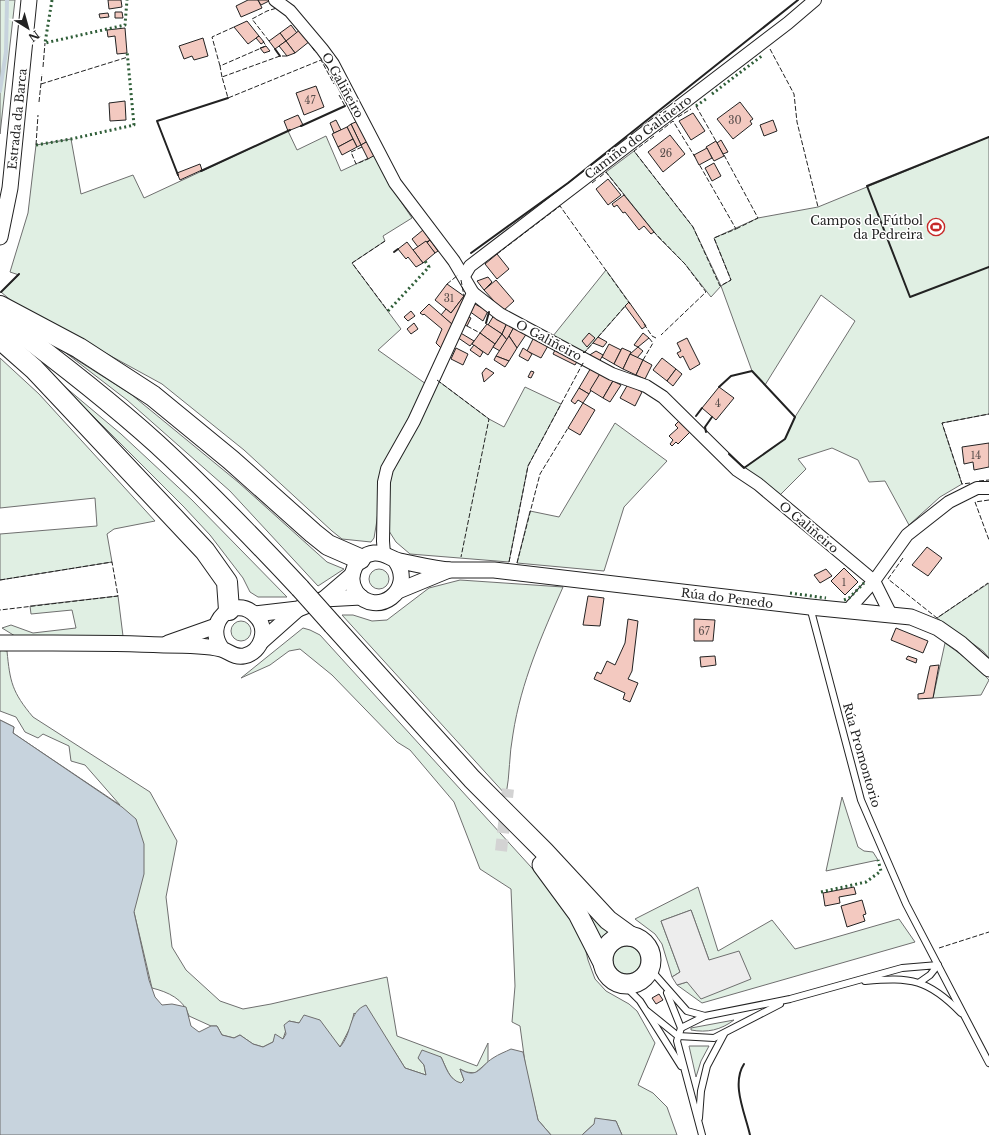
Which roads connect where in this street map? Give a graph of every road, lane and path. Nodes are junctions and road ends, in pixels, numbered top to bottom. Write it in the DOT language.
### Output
graph roads {
  1 [pos="29,0"];
  2 [pos="275,0"];
  3 [pos="815,0"];
  4 [pos="0,237"];
  5 [pos="464,276"];
  6 [pos="473,293"];
  7 [pos="4,323"];
  8 [pos="989,488"];
  9 [pos="390,557"];
  10 [pos="356,567"];
  11 [pos="450,570"];
  12 [pos="874,581"];
  13 [pos="398,591"];
  14 [pos="361,598"];
  15 [pos="324,599"];
  16 [pos="810,607"];
  17 [pos="298,609"];
  18 [pos="229,610"];
  19 [pos="847,611"];
  20 [pos="255,614"];
  21 [pos="891,615"];
  22 [pos="216,626"];
  23 [pos="262,641"];
  24 [pos="0,643"];
  25 [pos="163,644"];
  26 [pos="222,649"];
  27 [pos="989,669"];
  28 [pos="472,779"];
  29 [pos="630,936"];
  30 [pos="603,963"];
  31 [pos="938,965"];
  32 [pos="650,969"];
  33 [pos="850,982"];
  34 [pos="920,982"];
  35 [pos="622,983"];
  36 [pos="666,989"];
  37 [pos="790,999"];
  38 [pos="648,1011"];
  39 [pos="704,1016"];
  40 [pos="967,1020"];
  41 [pos="681,1028"];
  42 [pos="724,1033"];
  43 [pos="678,1036"];
  44 [pos="989,1063"];
  45 [pos="684,1070"];
  46 [pos="698,1121"];
  47 [pos="702,1135"];
  1 -- 4 [label="street, Estrada da Barca"];
  2 -- 5 [label="street, O Galiñeiro"];
  3 -- 5 [label="street, Camiño do Galiñeiro"];
  5 -- 6 [label="street, O Galiñeiro"];
  6 -- 9 [label="street"];
  6 -- 12 [label="street, O Galiñeiro"];
  7 -- 10 [label="highway"];
  7 -- 18 [label="highway"];
  7 -- 28 [label="main road, bridge"];
  8 -- 12 [label="street"];
  9 -- 10 [label="street"];
  9 -- 11 [label="street, Rúa do Penedo"];
  9 -- 13 [label="street"];
  10 -- 14 [label="street"];
  10 -- 15 [label="street"];
  11 -- 13 [label="street, Rúa do Penedo"];
  11 -- 16 [label="street, Rúa do Penedo"];
  12 -- 19 [label="street"];
  12 -- 21 [label="street, O Galiñeiro"];
  13 -- 14 [label="street"];
  14 -- 15 [label="street"];
  15 -- 17 [label="street"];
  16 -- 19 [label="street, Rúa do Penedo"];
  16 -- 31 [label="lane, Rúa Promontorio"];
  17 -- 20 [label="street"];
  17 -- 23 [label="street"];
  18 -- 20 [label="street"];
  18 -- 22 [label="street"];
  19 -- 21 [label="street, Rúa do Penedo"];
  20 -- 23 [label="street"];
  21 -- 27 [label="street, Rúa do Penedo"];
  22 -- 25 [label="street"];
  22 -- 26 [label="street"];
  23 -- 26 [label="street"];
  24 -- 25 [label="street"];
  25 -- 26 [label="street"];
  28 -- 29 [label="main road"];
  28 -- 30 [label="main road"];
  29 -- 30 [label="main road"];
  29 -- 32 [label="main road"];
  30 -- 35 [label="main road"];
  31 -- 33 [label="lane"];
  31 -- 34 [label="lane"];
  31 -- 40 [label="lane, Rúa Promontorio"];
  32 -- 35 [label="main road"];
  32 -- 36 [label="lane"];
  33 -- 34 [label="lane"];
  33 -- 37 [label="lane"];
  34 -- 40 [label="lane"];
  35 -- 38 [label="lane"];
  36 -- 39 [label="lane"];
  36 -- 41 [label="lane"];
  37 -- 39 [label="lane"];
  37 -- 42 [label="lane"];
  38 -- 43 [label="lane"];
  38 -- 45 [label="lane"];
  39 -- 41 [label="lane"];
  40 -- 44 [label="lane"];
  41 -- 43 [label="lane"];
  42 -- 43 [label="lane"];
  42 -- 46 [label="lane"];
  43 -- 45 [label="lane"];
  45 -- 46 [label="lane"];
  46 -- 47 [label="lane"];
}
